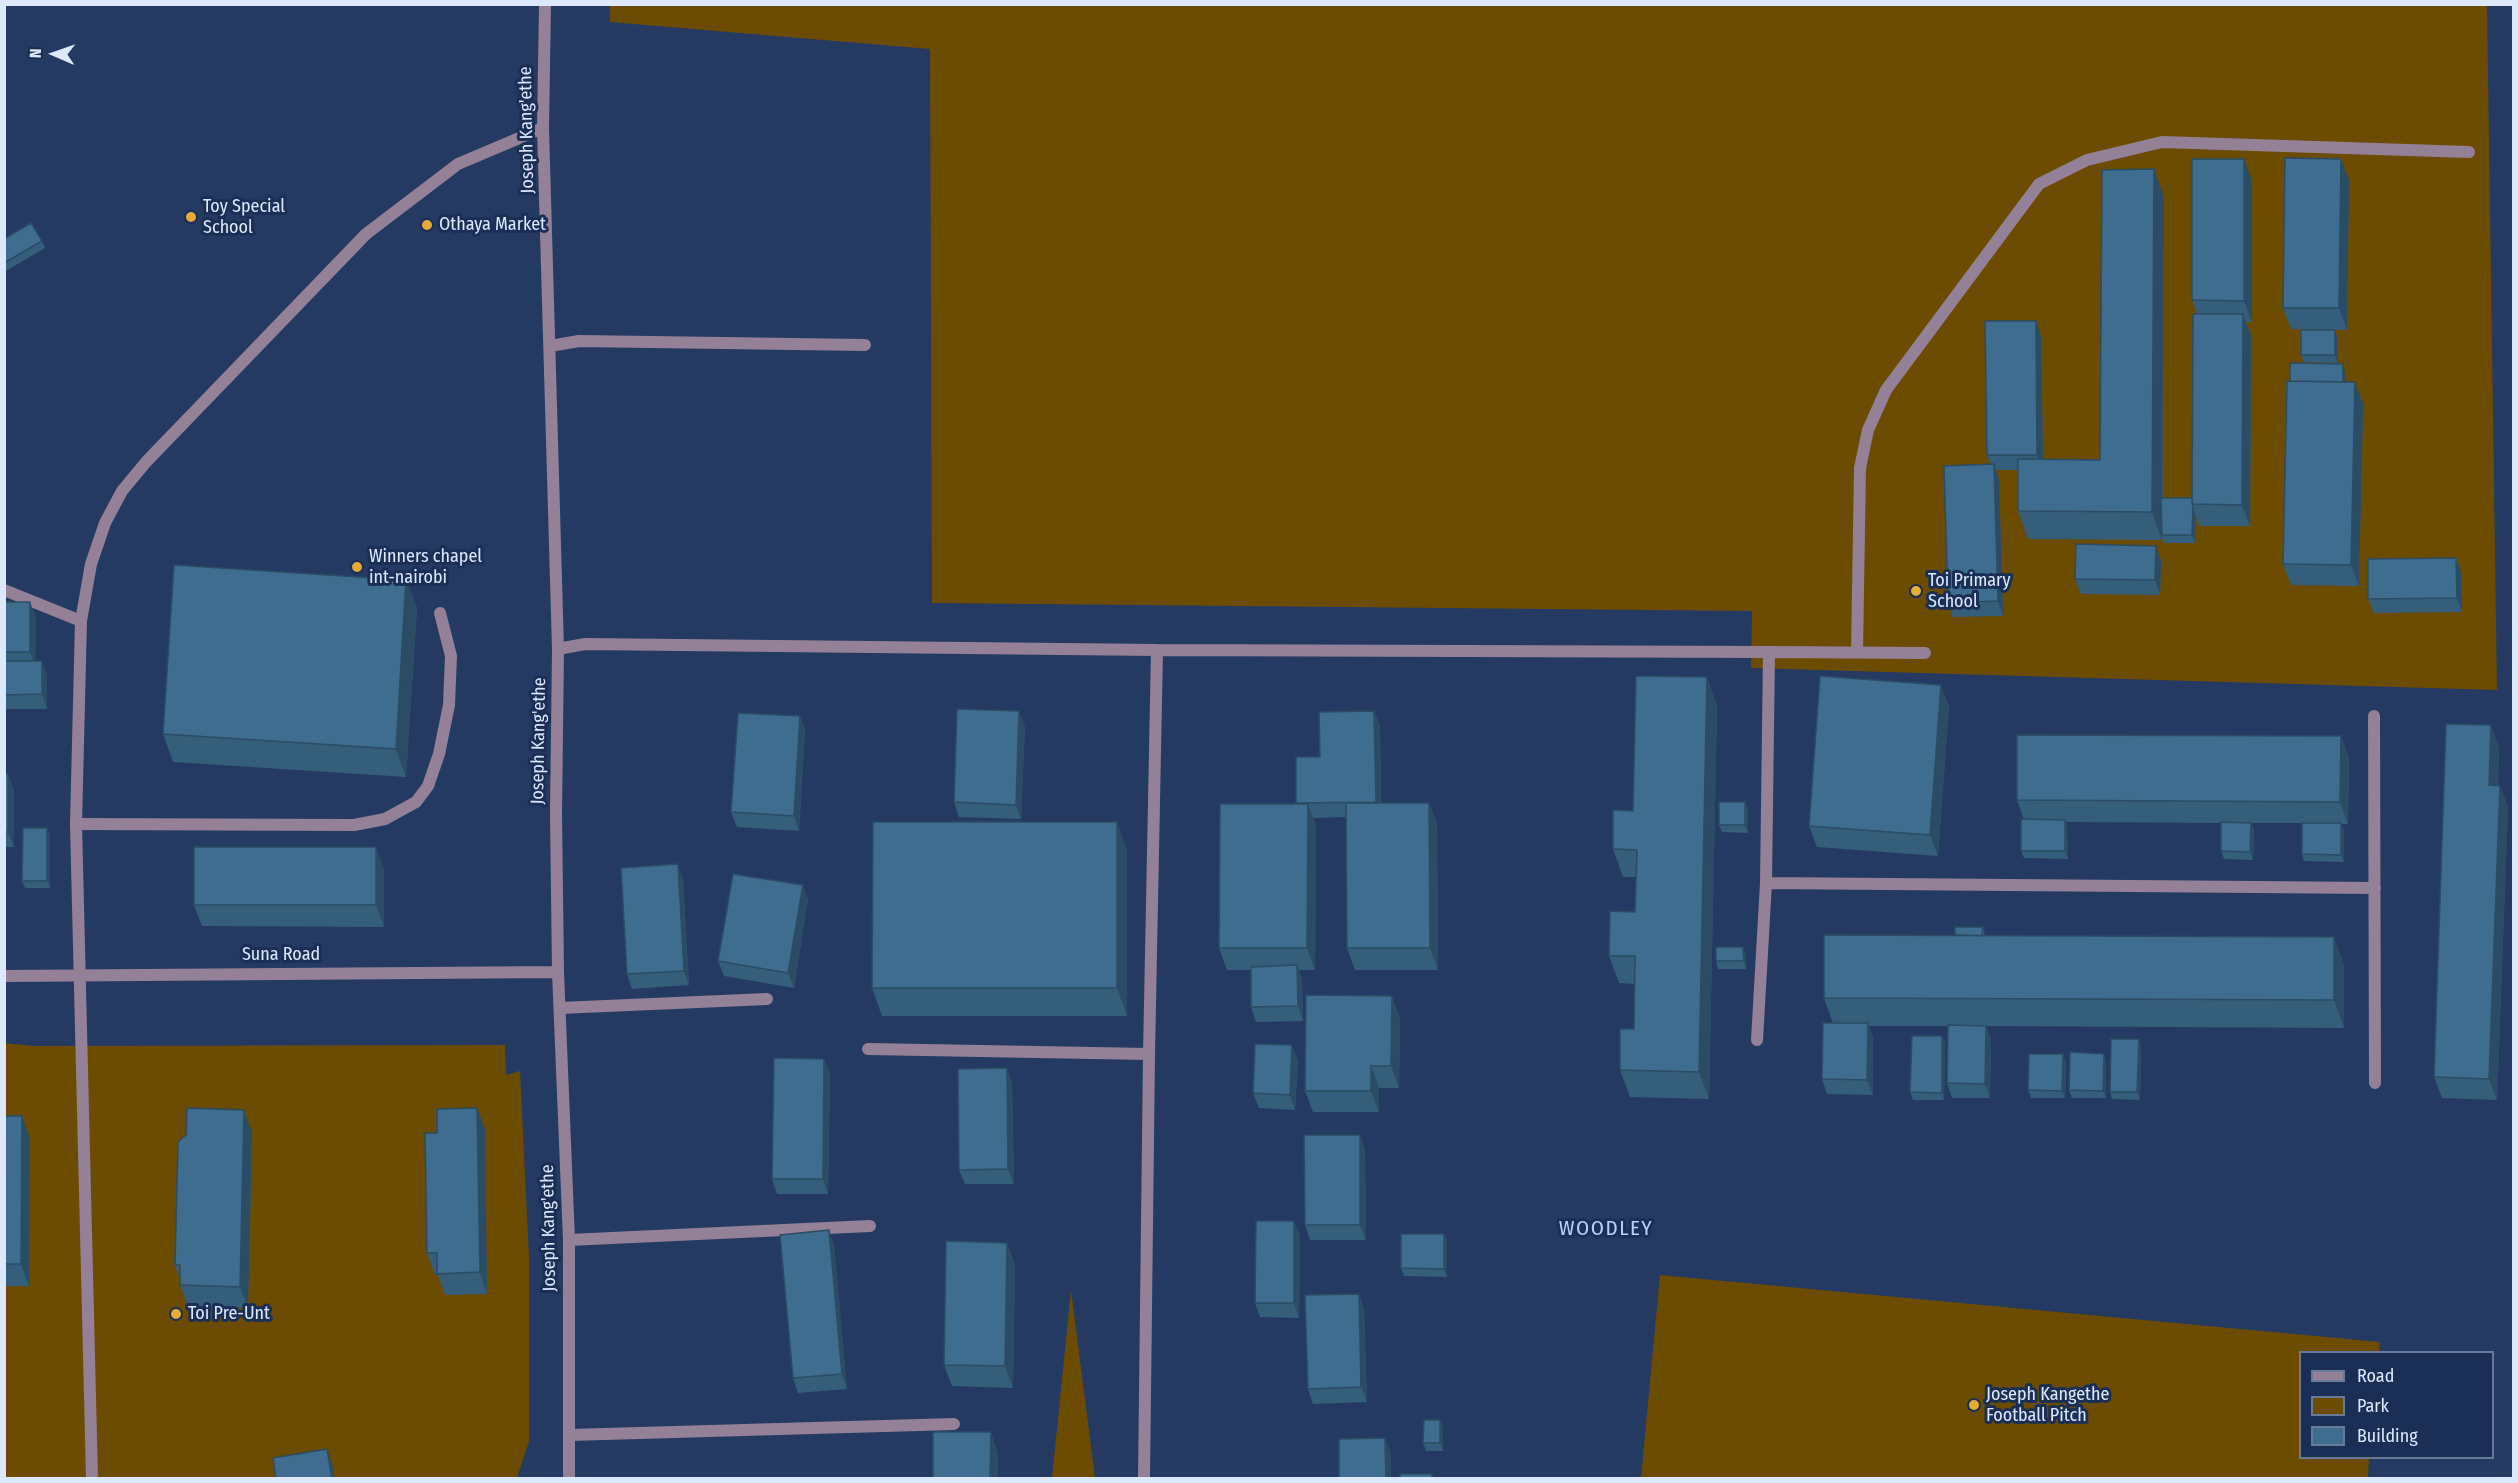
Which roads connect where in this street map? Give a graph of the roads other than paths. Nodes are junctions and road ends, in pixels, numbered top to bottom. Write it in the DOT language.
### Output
graph roads {
  1 [pos="545,4"];
  2 [pos="543,128"];
  3 [pos="2469,152"];
  4 [pos="865,345"];
  5 [pos="550,346"];
  6 [pos="4,590"];
  7 [pos="440,613"];
  8 [pos="81,621"];
  9 [pos="558,650"];
  10 [pos="1157,650"];
  11 [pos="1769,652"];
  12 [pos="1857,652"];
  13 [pos="1925,653"];
  14 [pos="2374,716"];
  15 [pos="76,824"];
  16 [pos="1766,883"];
  17 [pos="2375,888"];
  18 [pos="558,972"];
  19 [pos="79,974"];
  20 [pos="4,976"];
  21 [pos="767,999"];
  22 [pos="560,1008"];
  23 [pos="1757,1040"];
  24 [pos="868,1049"];
  25 [pos="1149,1054"];
  26 [pos="2375,1083"];
  27 [pos="870,1226"];
  28 [pos="569,1240"];
  29 [pos="954,1424"];
  30 [pos="569,1435"];
  31 [pos="93,1479"];
  32 [pos="569,1479"];
  33 [pos="1144,1479"];
  1 -- 2 [label="street, Joseph Kang'ethe"];
  2 -- 5 [label="street, Joseph Kang'ethe"];
  2 -- 8 [label="street"];
  3 -- 12 [label="street"];
  4 -- 5 [label="street"];
  5 -- 9 [label="street, Joseph Kang'ethe"];
  6 -- 8 [label="street"];
  7 -- 15 [label="street"];
  8 -- 15 [label="street"];
  9 -- 10 [label="street"];
  9 -- 18 [label="street, Joseph Kang'ethe"];
  10 -- 11 [label="street"];
  10 -- 25 [label="street"];
  11 -- 12 [label="street"];
  11 -- 16 [label="street"];
  12 -- 13 [label="street"];
  14 -- 17 [label="street"];
  15 -- 19 [label="street"];
  16 -- 17 [label="street"];
  16 -- 23 [label="street"];
  17 -- 26 [label="street"];
  18 -- 19 [label="street, Suna Road"];
  18 -- 22 [label="street, Joseph Kang'ethe"];
  19 -- 20 [label="street, Suna Road"];
  19 -- 31 [label="street"];
  21 -- 22 [label="street"];
  22 -- 28 [label="street, Joseph Kang'ethe"];
  24 -- 25 [label="street"];
  25 -- 33 [label="street"];
  27 -- 28 [label="street"];
  28 -- 30 [label="street, Joseph Kang'ethe"];
  29 -- 30 [label="street"];
  30 -- 32 [label="street, Joseph Kang'ethe"];
}
